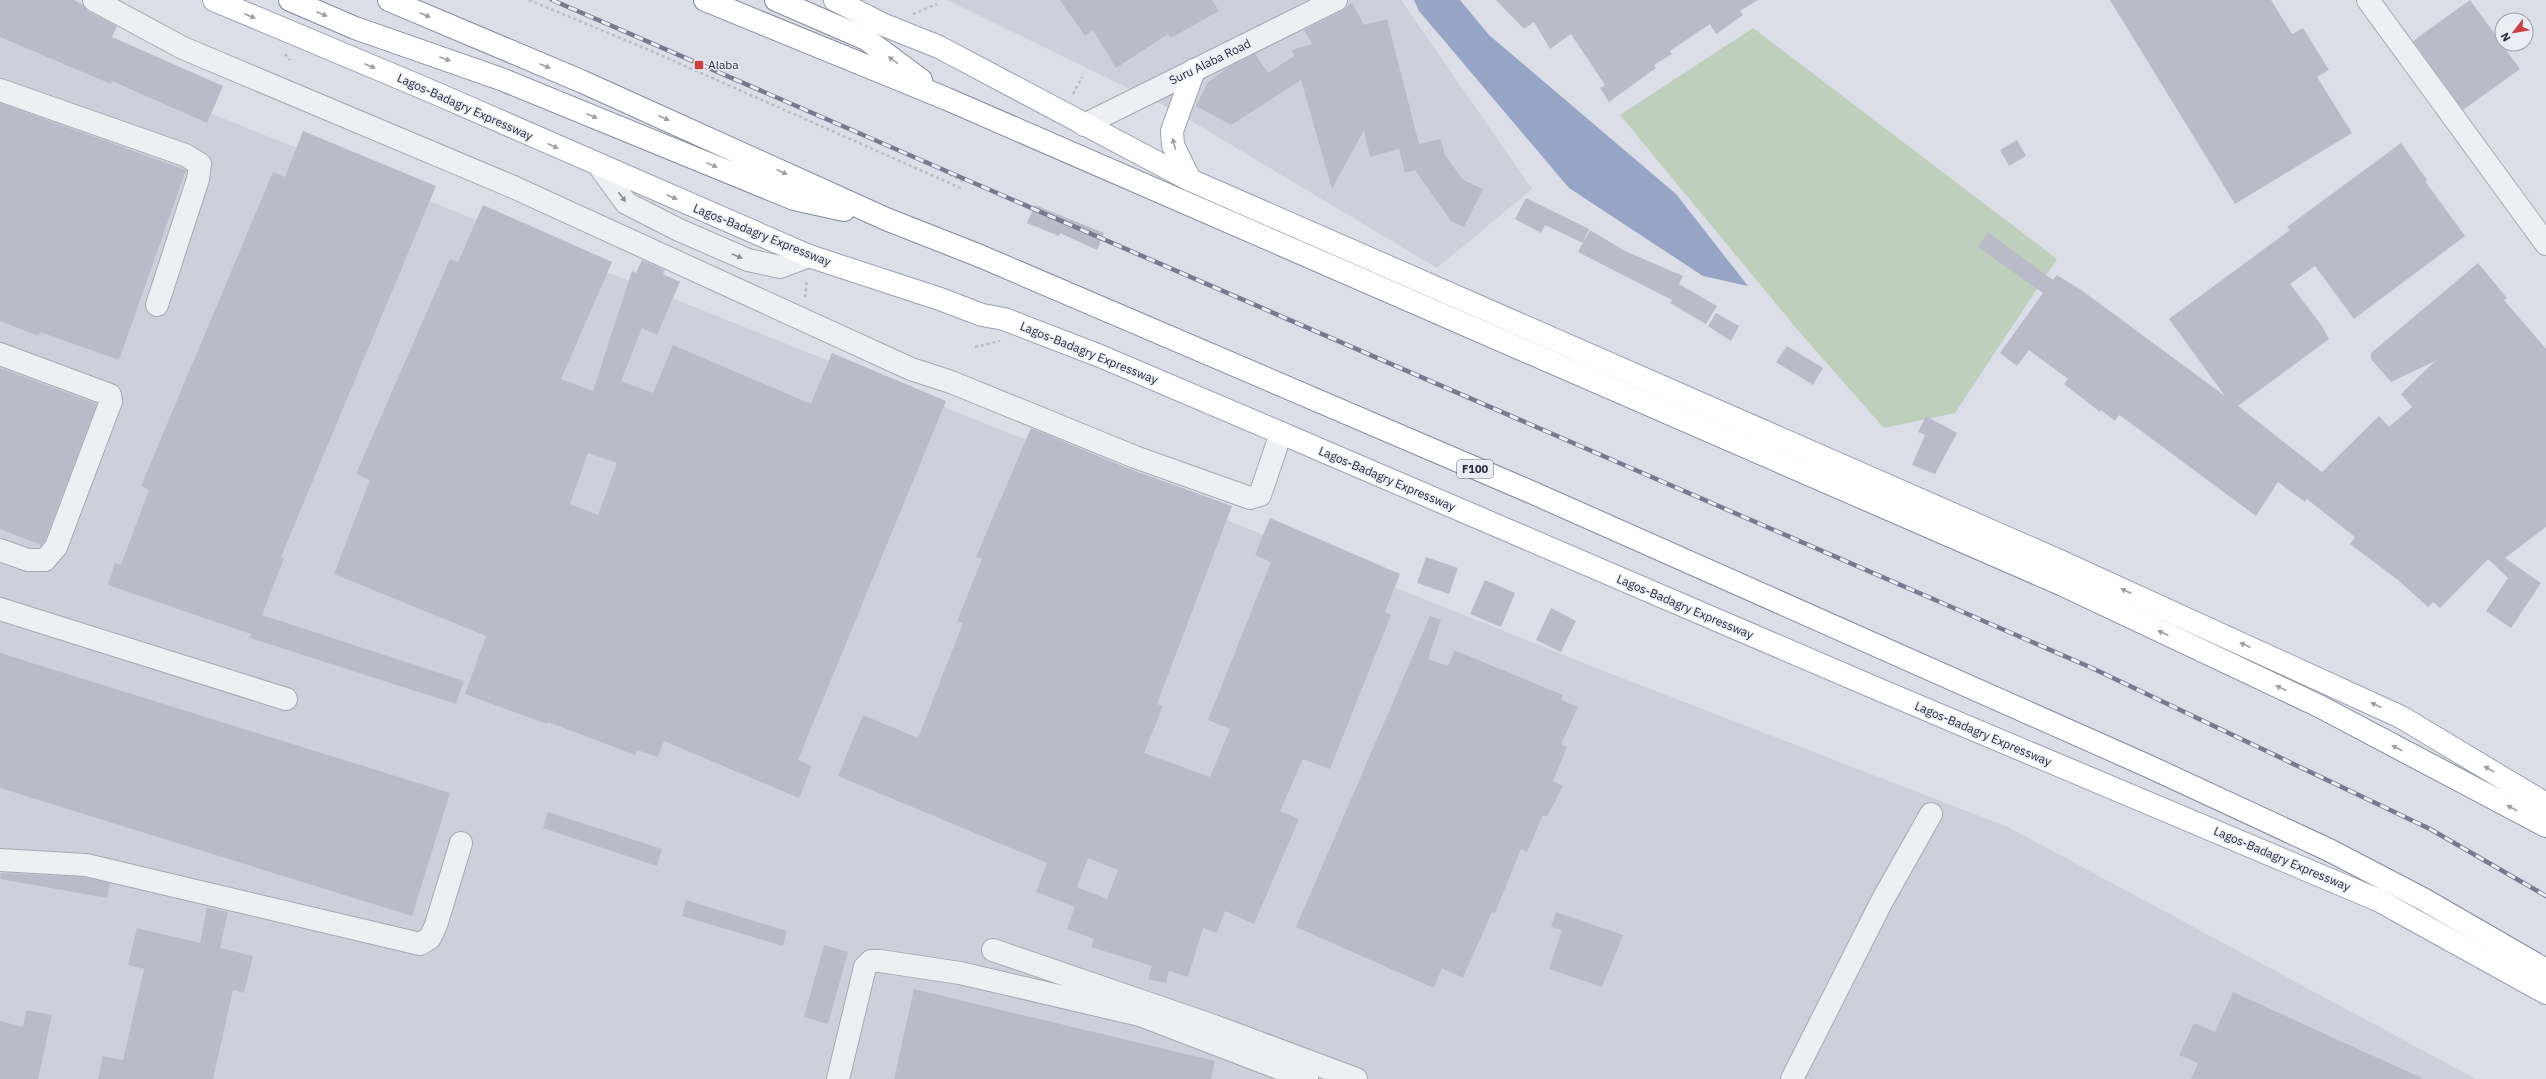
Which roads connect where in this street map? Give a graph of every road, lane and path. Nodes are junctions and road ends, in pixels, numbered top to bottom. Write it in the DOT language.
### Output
graph roads {
  1 [pos="94,0"];
  2 [pos="214,0"];
  3 [pos="290,0"];
  4 [pos="389,0"];
  5 [pos="529,0"];
  6 [pos="705,0"];
  7 [pos="776,0"];
  8 [pos="835,0"];
  9 [pos="1336,0"];
  10 [pos="2368,0"];
  11 [pos="863,7"];
  12 [pos="1194,70"];
  13 [pos="0,90"];
  14 [pos="947,99"];
  15 [pos="1084,125"];
  16 [pos="944,172"];
  17 [pos="1190,180"];
  18 [pos="965,182"];
  19 [pos="963,189"];
  20 [pos="886,219"];
  21 [pos="2546,244"];
  22 [pos="157,305"];
  23 [pos="0,354"];
  24 [pos="1281,433"];
  25 [pos="0,550"];
  26 [pos="0,609"];
  27 [pos="286,699"];
  28 [pos="2546,804"];
  29 [pos="1931,814"];
  30 [pos="2546,826"];
  31 [pos="461,842"];
  32 [pos="0,860"];
  33 [pos="993,950"];
  34 [pos="2546,970"];
  35 [pos="2546,993"];
  36 [pos="838,1079"];
  37 [pos="1307,1079"];
  38 [pos="1356,1079"];
  39 [pos="1792,1079"];
  1 -- 24 [label="street"];
  2 -- 24 [label="main road, Lagos-Badagry Expressway, one-way"];
  3 -- 20 [label="main road, one-way"];
  4 -- 20 [label="main road, Lagos-Badagry Expressway / F100, one-way"];
  5 -- 19 [label="path"];
  6 -- 14 [label="main road"];
  14 -- 7 [label="main road, one-way"];
  8 -- 11 [label="main road"];
  9 -- 12 [label="street, Suru Alaba Road"];
  10 -- 21 [label="street"];
  11 -- 15 [label="main road"];
  12 -- 15 [label="street, Suru Alaba Road"];
  17 -- 12 [label="main road, one-way"];
  13 -- 22 [label="street"];
  30 -- 14 [label="main road, one-way"];
  15 -- 17 [label="main road"];
  16 -- 18 [label="path"];
  28 -- 17 [label="main road, one-way"];
  20 -- 34 [label="main road, Lagos-Badagry Expressway / F100"];
  23 -- 25 [label="street"];
  24 -- 35 [label="main road, Lagos-Badagry Expressway"];
  26 -- 27 [label="street"];
  29 -- 39 [label="street"];
  31 -- 32 [label="street"];
  33 -- 38 [label="street"];
  36 -- 37 [label="street"];
}
